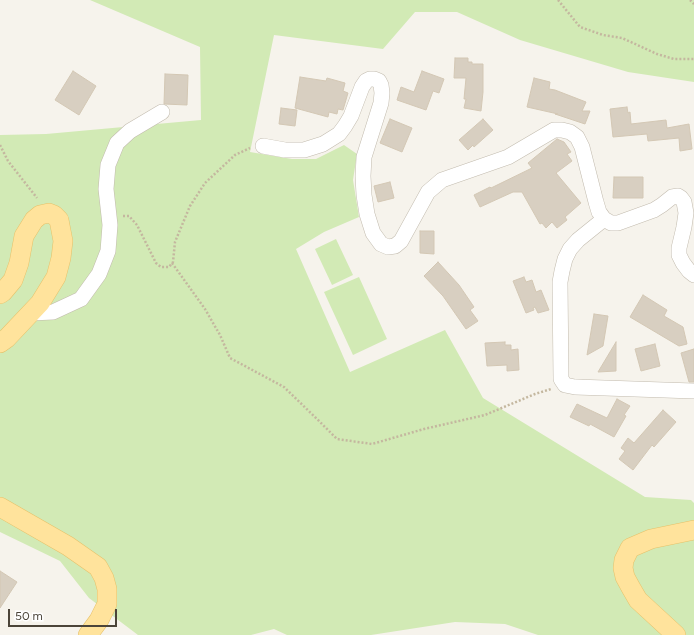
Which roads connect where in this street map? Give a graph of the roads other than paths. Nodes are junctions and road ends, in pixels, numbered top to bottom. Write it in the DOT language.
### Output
graph roads {
  1 [pos="162,112"];
  2 [pos="263,146"];
  3 [pos="604,219"];
  4 [pos="694,275"];
  5 [pos="0,294"];
  6 [pos="31,313"];
  7 [pos="0,343"];
  8 [pos="694,391"];
  9 [pos="0,507"];
  10 [pos="694,530"];
  11 [pos="88,635"];
  12 [pos="676,635"];
  1 -- 6 [label="street"];
  2 -- 3 [label="street"];
  3 -- 4 [label="street"];
  3 -- 8 [label="street"];
  5 -- 6 [label="main road"];
  6 -- 7 [label="main road"];
  9 -- 11 [label="main road"];
  10 -- 12 [label="main road"];
}
